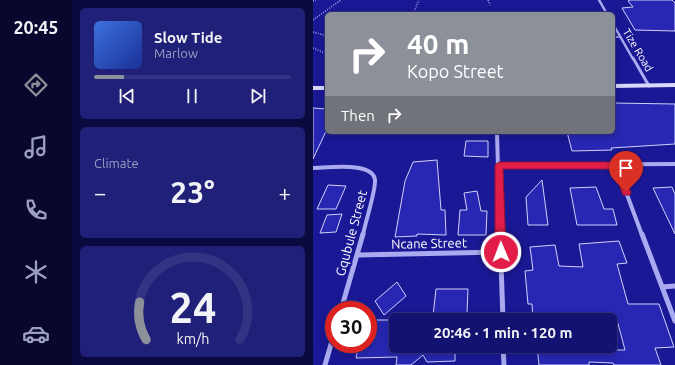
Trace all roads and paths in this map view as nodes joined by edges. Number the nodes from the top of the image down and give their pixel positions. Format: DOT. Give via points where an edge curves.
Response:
graph roads {
  1 [pos="316,0"];
  2 [pos="341,0"];
  3 [pos="419,0"];
  4 [pos="489,0"];
  5 [pos="599,0"];
  6 [pos="313,1"];
  7 [pos="491,5"];
  8 [pos="414,12"];
  9 [pos="606,12"];
  10 [pos="313,20"];
  11 [pos="615,27"];
  12 [pos="313,32"];
  13 [pos="325,35"];
  14 [pos="615,37"];
  15 [pos="621,37"];
  16 [pos="313,48"];
  17 [pos="325,53"];
  18 [pos="675,85"];
  19 [pos="615,86"];
  20 [pos="649,86"];
  21 [pos="313,88"];
  22 [pos="325,88"];
  23 [pos="497,134"];
  24 [pos="675,164"];
  25 [pos="499,165"];
  26 [pos="616,166"];
  27 [pos="313,168"];
  28 [pos="501,252"];
  29 [pos="357,255"];
  30 [pos="662,286"];
  31 [pos="675,286"];
  32 [pos="344,301"];
  33 [pos="503,313"];
  34 [pos="675,321"];
  35 [pos="328,353"];
  36 [pos="503,353"];
  37 [pos="325,365"];
  38 [pos="504,365"];
  1 -- 6 [label="path"];
  2 -- 10 [label="path"];
  3 -- 8 [label="path"];
  4 -- 7 [label="path"];
  5 -- 9 [label="street"];
  11 -- 15 [label="street, Tize Road"];
  12 -- 13 [label="path"];
  14 -- 15 [label="lane"];
  15 -- 20 [label="street, Tize Road"];
  16 -- 17 [label="path"];
  18 -- 20 [label="street"];
  19 -- 20 [label="street"];
  21 -- 22 [label="street"];
  23 -- 25 [label="street"];
  24 -- 26 [label="street"];
  25 -- 26 [label="street"];
  25 -- 28 [label="street"];
  26 -- 30 [label="street"];
  27 -- 29 [label="street, Gqubule Street" via="358,168 373,174 373,196"];
  28 -- 29 [label="street, Ncane Street"];
  28 -- 33 [label="street"];
  29 -- 32 [label="street, Gqubule Street"];
  30 -- 31 [label="street"];
  30 -- 34 [label="street"];
  35 -- 37 [label="street"];
  36 -- 38 [label="street"];
}
